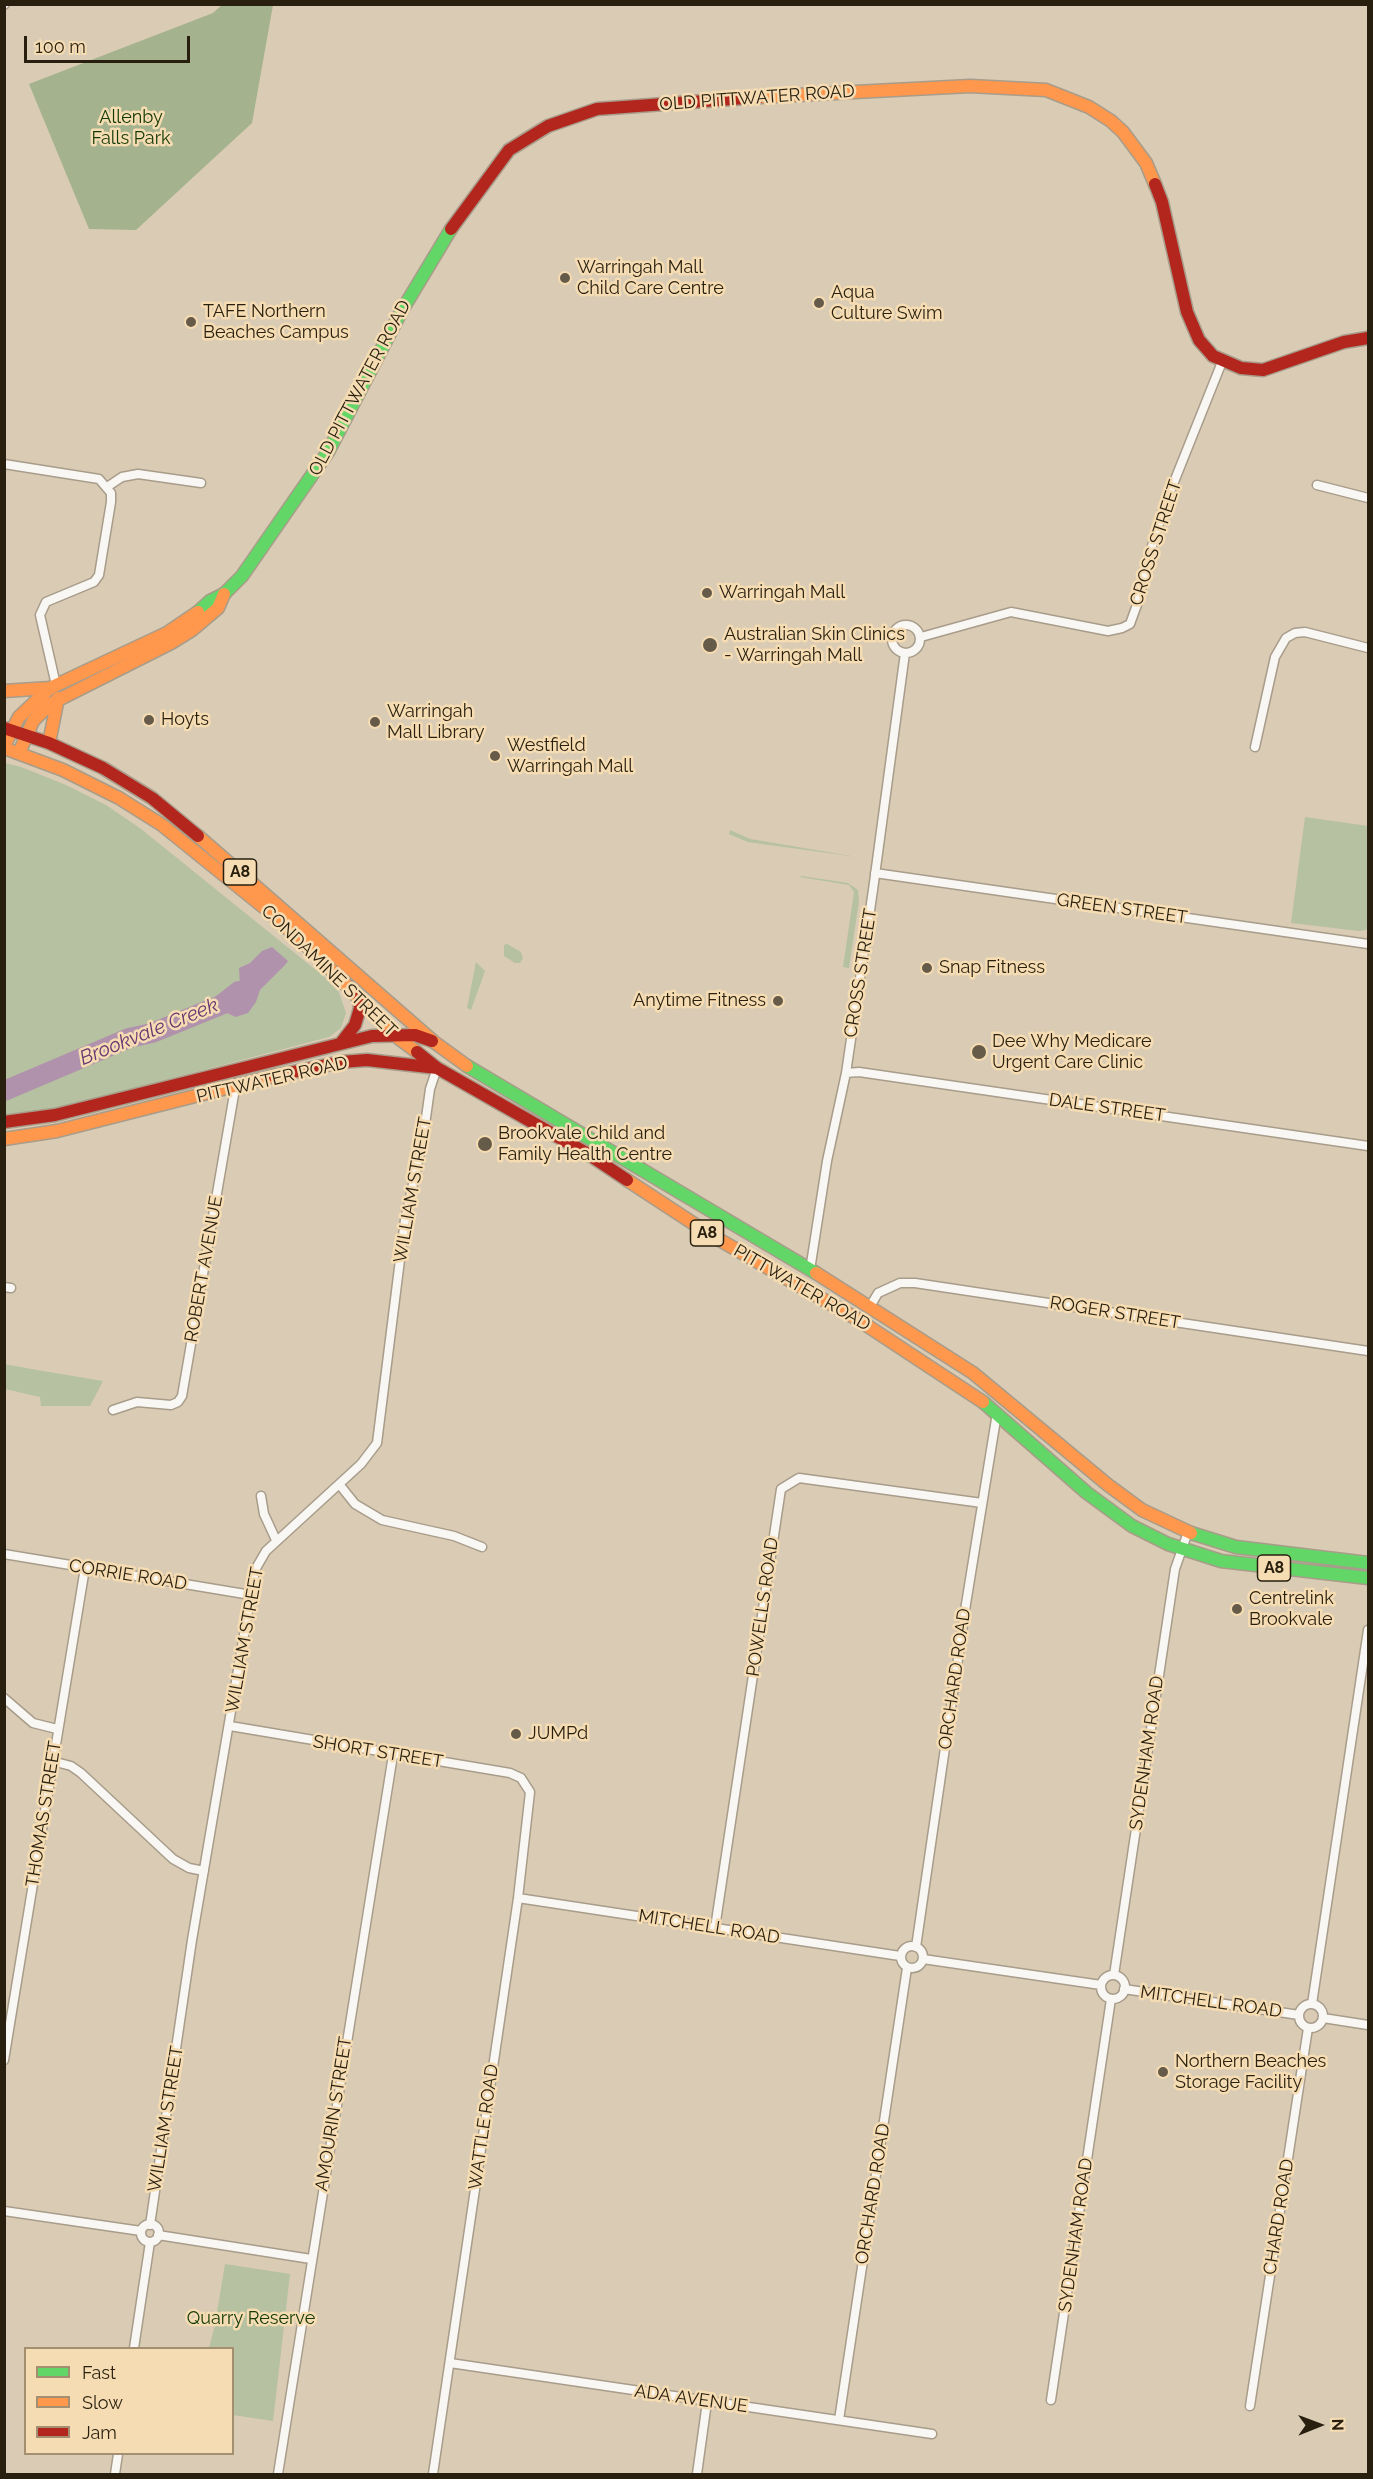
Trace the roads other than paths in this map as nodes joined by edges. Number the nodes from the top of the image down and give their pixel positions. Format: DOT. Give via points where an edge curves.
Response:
graph roads {
  1 [pos="1368,338"];
  2 [pos="1222,362"];
  3 [pos="4,464"];
  4 [pos="201,483"];
  5 [pos="1317,485"];
  6 [pos="107,487"];
  7 [pos="1368,498"];
  8 [pos="224,594"];
  9 [pos="921,637"];
  10 [pos="1368,648"];
  11 [pos="905,653"];
  12 [pos="53,686"];
  13 [pos="4,691"];
  14 [pos="58,698"];
  15 [pos="8,729"];
  16 [pos="26,734"];
  17 [pos="49,743"];
  18 [pos="4,747"];
  19 [pos="1255,747"];
  20 [pos="19,753"];
  21 [pos="875,873"];
  22 [pos="1368,944"];
  23 [pos="359,996"];
  24 [pos="393,1034"];
  25 [pos="434,1042"];
  26 [pos="341,1043"];
  27 [pos="437,1068"];
  28 [pos="237,1069"];
  29 [pos="846,1073"];
  30 [pos="236,1086"];
  31 [pos="4,1122"];
  32 [pos="4,1139"];
  33 [pos="1368,1146"];
  34 [pos="810,1270"];
  35 [pos="805,1291"];
  36 [pos="871,1305"];
  37 [pos="1368,1351"];
  38 [pos="113,1410"];
  39 [pos="997,1412"];
  40 [pos="339,1484"];
  41 [pos="261,1496"];
  42 [pos="982,1503"];
  43 [pos="1188,1532"];
  44 [pos="276,1540"];
  45 [pos="482,1547"];
  46 [pos="1182,1549"];
  47 [pos="4,1554"];
  48 [pos="1368,1563"];
  49 [pos="85,1568"];
  50 [pos="1368,1578"];
  51 [pos="251,1595"];
  52 [pos="1368,1629"];
  53 [pos="4,1698"];
  54 [pos="230,1726"];
  55 [pos="57,1729"];
  56 [pos="393,1755"];
  57 [pos="52,1761"];
  58 [pos="525,1781"];
  59 [pos="204,1870"];
  60 [pos="518,1898"];
  61 [pos="715,1928"];
  62 [pos="916,1947"];
  63 [pos="900,1956"];
  64 [pos="923,1959"];
  65 [pos="907,1968"];
  66 [pos="1114,1975"];
  67 [pos="1101,1985"];
  68 [pos="1124,1989"];
  69 [pos="1111,1999"];
  70 [pos="1312,2004"];
  71 [pos="1299,2015"];
  72 [pos="1323,2018"];
  73 [pos="1368,2025"];
  74 [pos="1308,2028"];
  75 [pos="4,2060"];
  76 [pos="4,2211"];
  77 [pos="150,2225"];
  78 [pos="141,2231"];
  79 [pos="158,2235"];
  80 [pos="150,2242"];
  81 [pos="311,2259"];
  82 [pos="134,2347"];
  83 [pos="450,2363"];
  84 [pos="1051,2400"];
  85 [pos="707,2402"];
  86 [pos="1250,2406"];
  87 [pos="839,2420"];
  88 [pos="932,2434"];
  89 [pos="118,2455"];
  90 [pos="115,2475"];
  91 [pos="278,2475"];
  92 [pos="433,2475"];
  93 [pos="697,2475"];
  1 -- 2 [label="main road" via="1263,369 1241,369"];
  2 -- 8 [label="main road, OLD PITTWATER ROAD" via="1205,349 1193,327 1162,202 1146,163 1111,121 1076,101 1046,90 970,86 597,109 548,126 509,150 457,218 414,288 312,477 242,576"];
  2 -- 9 [label="street, CROSS STREET" via="1164,507 1130,624 1108,631 1011,612"];
  3 -- 6 [label="street" via="99,479"];
  4 -- 6 [label="street" via="138,474 122,477"];
  5 -- 7 [label="street"];
  6 -- 12 [label="street" via="111,502 99,575 88,585 46,602 40,615"];
  8 -- 12 [label="main road, OLD PITTWATER ROAD" via="167,633"];
  8 -- 14 [label="main road, OLD PITTWATER ROAD" via="218,608 192,630"];
  9 -- 11 [label="street" via="917,648"];
  9 -- 11 [label="street" via="912,626 896,629 893,643"];
  10 -- 19 [label="street" via="1305,632 1286,638 1275,657"];
  11 -- 21 [label="street, CROSS STREET"];
  12 -- 13 [label="main road"];
  12 -- 15 [label="main road, OLD PITTWATER ROAD"];
  14 -- 16 [label="main road, OLD PITTWATER ROAD" via="37,716"];
  14 -- 17 [label="main road"];
  15 -- 16 [label="main road, CONDAMINE STREET / A8"];
  15 -- 18 [label="main road, OLD PITTWATER ROAD"];
  16 -- 17 [label="main road, CONDAMINE STREET / A8"];
  16 -- 20 [label="main road, OLD PITTWATER ROAD"];
  17 -- 25 [label="main road, CONDAMINE STREET / A8" via="111,772 171,813"];
  18 -- 20 [label="main road, CONDAMINE STREET / A8"];
  20 -- 23 [label="main road, CONDAMINE STREET / A8" via="92,784 162,825 266,909"];
  21 -- 22 [label="street, GREEN STREET"];
  21 -- 29 [label="street, CROSS STREET"];
  23 -- 24 [label="main road, CONDAMINE STREET / A8"];
  23 -- 26 [label="main road" via="355,1025"];
  24 -- 25 [label="main road, PITTWATER ROAD" via="415,1035"];
  24 -- 26 [label="main road, PITTWATER ROAD"];
  24 -- 27 [label="main road, CONDAMINE STREET / A8"];
  25 -- 34 [label="main road, PITTWATER ROAD / A8" via="462,1063"];
  26 -- 28 [label="main road, PITTWATER ROAD"];
  27 -- 30 [label="main road, PITTWATER ROAD" via="367,1060 341,1062"];
  27 -- 35 [label="main road, PITTWATER ROAD / A8" via="588,1154"];
  27 -- 40 [label="street, WILLIAM STREET" via="405,1220 379,1434 373,1451"];
  28 -- 30 [label="street, ROBERT AVENUE"];
  28 -- 31 [label="main road, PITTWATER ROAD" via="55,1115"];
  29 -- 33 [label="street, DALE STREET"];
  29 -- 34 [label="street, CROSS STREET"];
  30 -- 32 [label="main road, PITTWATER ROAD" via="57,1131"];
  30 -- 38 [label="street, ROBERT AVENUE" via="182,1396 171,1405 136,1402"];
  34 -- 35 [label="main road, CROSS STREET"];
  34 -- 36 [label="main road, PITTWATER ROAD / A8"];
  35 -- 39 [label="main road, PITTWATER ROAD / A8" via="881,1334"];
  36 -- 37 [label="street, ROGER STREET" via="878,1293 900,1283 915,1283"];
  36 -- 43 [label="main road, PITTWATER ROAD / A8" via="980,1378 1125,1498"];
  39 -- 42 [label="street, ORCHARD ROAD"];
  39 -- 46 [label="main road, PITTWATER ROAD / A8" via="1114,1515 1145,1534"];
  40 -- 44 [label="street, WILLIAM STREET"];
  40 -- 45 [label="street" via="355,1504 382,1520 454,1536"];
  41 -- 44 [label="street"];
  42 -- 61 [label="street, POWELLS ROAD" via="799,1478 781,1489"];
  42 -- 62 [label="street, ORCHARD ROAD"];
  43 -- 46 [label="street, SYDENHAM ROAD"];
  43 -- 48 [label="main road, PITTWATER ROAD / A8" via="1236,1547"];
  44 -- 51 [label="street, WILLIAM STREET" via="257,1564"];
  46 -- 50 [label="main road, PITTWATER ROAD / A8" via="1227,1562"];
  46 -- 66 [label="street, SYDENHAM ROAD" via="1174,1574"];
  47 -- 49 [label="street, CORRIE ROAD"];
  49 -- 51 [label="street, CORRIE ROAD"];
  49 -- 55 [label="street, THOMAS STREET"];
  51 -- 54 [label="street, WILLIAM STREET"];
  52 -- 70 [label="street"];
  53 -- 55 [label="street" via="33,1723"];
  54 -- 56 [label="street, SHORT STREET"];
  54 -- 59 [label="street, WILLIAM STREET"];
  55 -- 57 [label="street, THOMAS STREET"];
  56 -- 58 [label="street, SHORT STREET" via="510,1773"];
  56 -- 81 [label="street, AMOURIN STREET"];
  57 -- 59 [label="street" via="81,1773 173,1859 189,1868"];
  57 -- 75 [label="street, THOMAS STREET"];
  58 -- 60 [label="street, WATTLE ROAD" via="530,1799"];
  59 -- 77 [label="street, WILLIAM STREET"];
  60 -- 61 [label="street, MITCHELL ROAD"];
  60 -- 83 [label="street, WATTLE ROAD"];
  61 -- 63 [label="street, MITCHELL ROAD"];
  62 -- 63 [label="street" via="906,1947"];
  62 -- 64 [label="street"];
  63 -- 65 [label="street"];
  64 -- 65 [label="street" via="917,1967"];
  64 -- 67 [label="street"];
  65 -- 87 [label="street, ORCHARD ROAD"];
  66 -- 67 [label="street" via="1105,1977"];
  66 -- 68 [label="street" via="1122,1980"];
  67 -- 69 [label="street" via="1103,1995"];
  68 -- 69 [label="street" via="1121,1996"];
  68 -- 71 [label="street, MITCHELL ROAD"];
  69 -- 84 [label="street, SYDENHAM ROAD"];
  70 -- 71 [label="street" via="1302,2008"];
  70 -- 72 [label="street" via="1320,2009"];
  71 -- 74 [label="street" via="1301,2024"];
  72 -- 73 [label="street"];
  72 -- 74 [label="street" via="1317,2026"];
  74 -- 86 [label="street, CHARD ROAD"];
  76 -- 78 [label="street"];
  77 -- 78 [label="street"];
  77 -- 79 [label="street"];
  78 -- 80 [label="street" via="143,2239"];
  79 -- 80 [label="street"];
  79 -- 81 [label="street"];
  80 -- 82 [label="street"];
  81 -- 91 [label="street, AMOURIN STREET"];
  83 -- 85 [label="street, ADA AVENUE"];
  83 -- 92 [label="street, WATTLE ROAD"];
  85 -- 87 [label="street, ADA AVENUE"];
  85 -- 93 [label="street"];
  87 -- 88 [label="street, ADA AVENUE"];
  89 -- 90 [label="street"];
}
